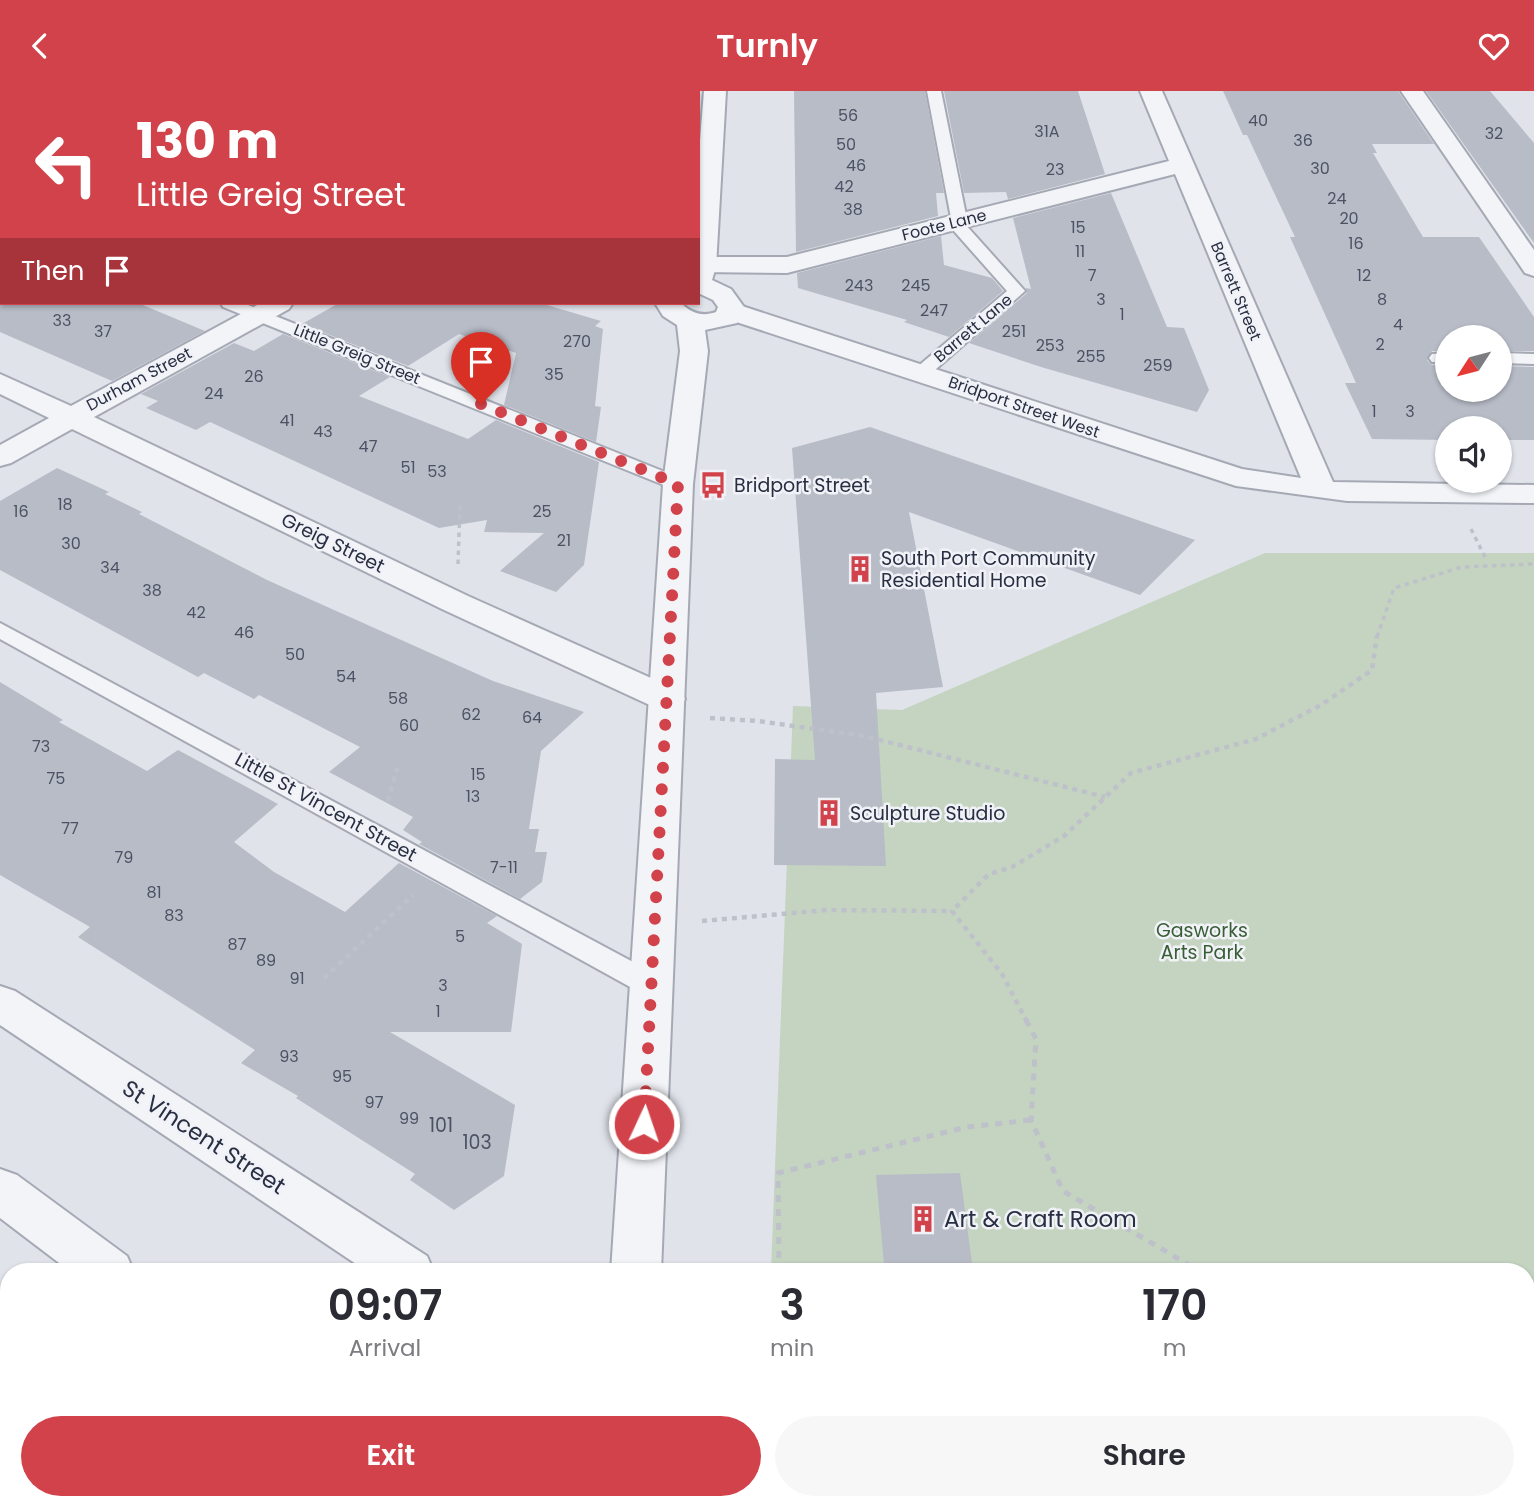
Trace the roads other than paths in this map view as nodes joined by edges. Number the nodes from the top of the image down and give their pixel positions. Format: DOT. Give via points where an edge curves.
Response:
graph roads {
  1 [pos="715,91"];
  2 [pos="934,91"];
  3 [pos="1151,91"];
  4 [pos="1412,91"];
  5 [pos="705,142"];
  6 [pos="1182,165"];
  7 [pos="704,189"];
  8 [pos="957,221"];
  9 [pos="1534,268"];
  10 [pos="700,278"];
  11 [pos="245,305"];
  12 [pos="669,305"];
  13 [pos="269,308"];
  14 [pos="730,311"];
  15 [pos="690,321"];
  16 [pos="1512,358"];
  17 [pos="1534,359"];
  18 [pos="922,372"];
  19 [pos="0,383"];
  20 [pos="71,416"];
  21 [pos="0,457"];
  22 [pos="678,484"];
  23 [pos="1321,490"];
  24 [pos="1534,494"];
  25 [pos="0,630"];
  26 [pos="666,707"];
  27 [pos="652,985"];
  28 [pos="0,1003"];
  29 [pos="0,1190"];
  30 [pos="97,1263"];
  31 [pos="395,1263"];
  32 [pos="637,1263"];
  1 -- 5 [label="street"];
  2 -- 8 [label="lane"];
  3 -- 6 [label="street, Barrett Street"];
  4 -- 9 [label="street"];
  5 -- 7 [label="street"];
  6 -- 8 [label="street, Foote Lane"];
  6 -- 23 [label="street, Barrett Street"];
  7 -- 10 [label="street"];
  8 -- 10 [label="street, Foote Lane" via="783,265"];
  8 -- 18 [label="lane, Barrett Lane" via="1017,291"];
  10 -- 14 [label="street" via="727,299"];
  11 -- 13 [label="lane, Little Greig Street"];
  12 -- 15 [label="street"];
  13 -- 20 [label="street, Durham Street"];
  13 -- 22 [label="lane, Little Greig Street"];
  14 -- 15 [label="street" via="721,320"];
  14 -- 18 [label="street, Bridport Street West"];
  15 -- 22 [label="street" via="694,351"];
  16 -- 17 [label="lane"];
  18 -- 23 [label="street, Bridport Street West" via="1218,472"];
  19 -- 20 [label="street, Greig Street"];
  20 -- 21 [label="street, Durham Street"];
  20 -- 26 [label="street, Greig Street"];
  22 -- 26 [label="street"];
  23 -- 24 [label="street, Bridport Street West"];
  25 -- 27 [label="lane, Little St Vincent Street"];
  26 -- 27 [label="street"];
  27 -- 32 [label="street"];
  28 -- 31 [label="street, St Vincent Street"];
  29 -- 30 [label="street"];
}
